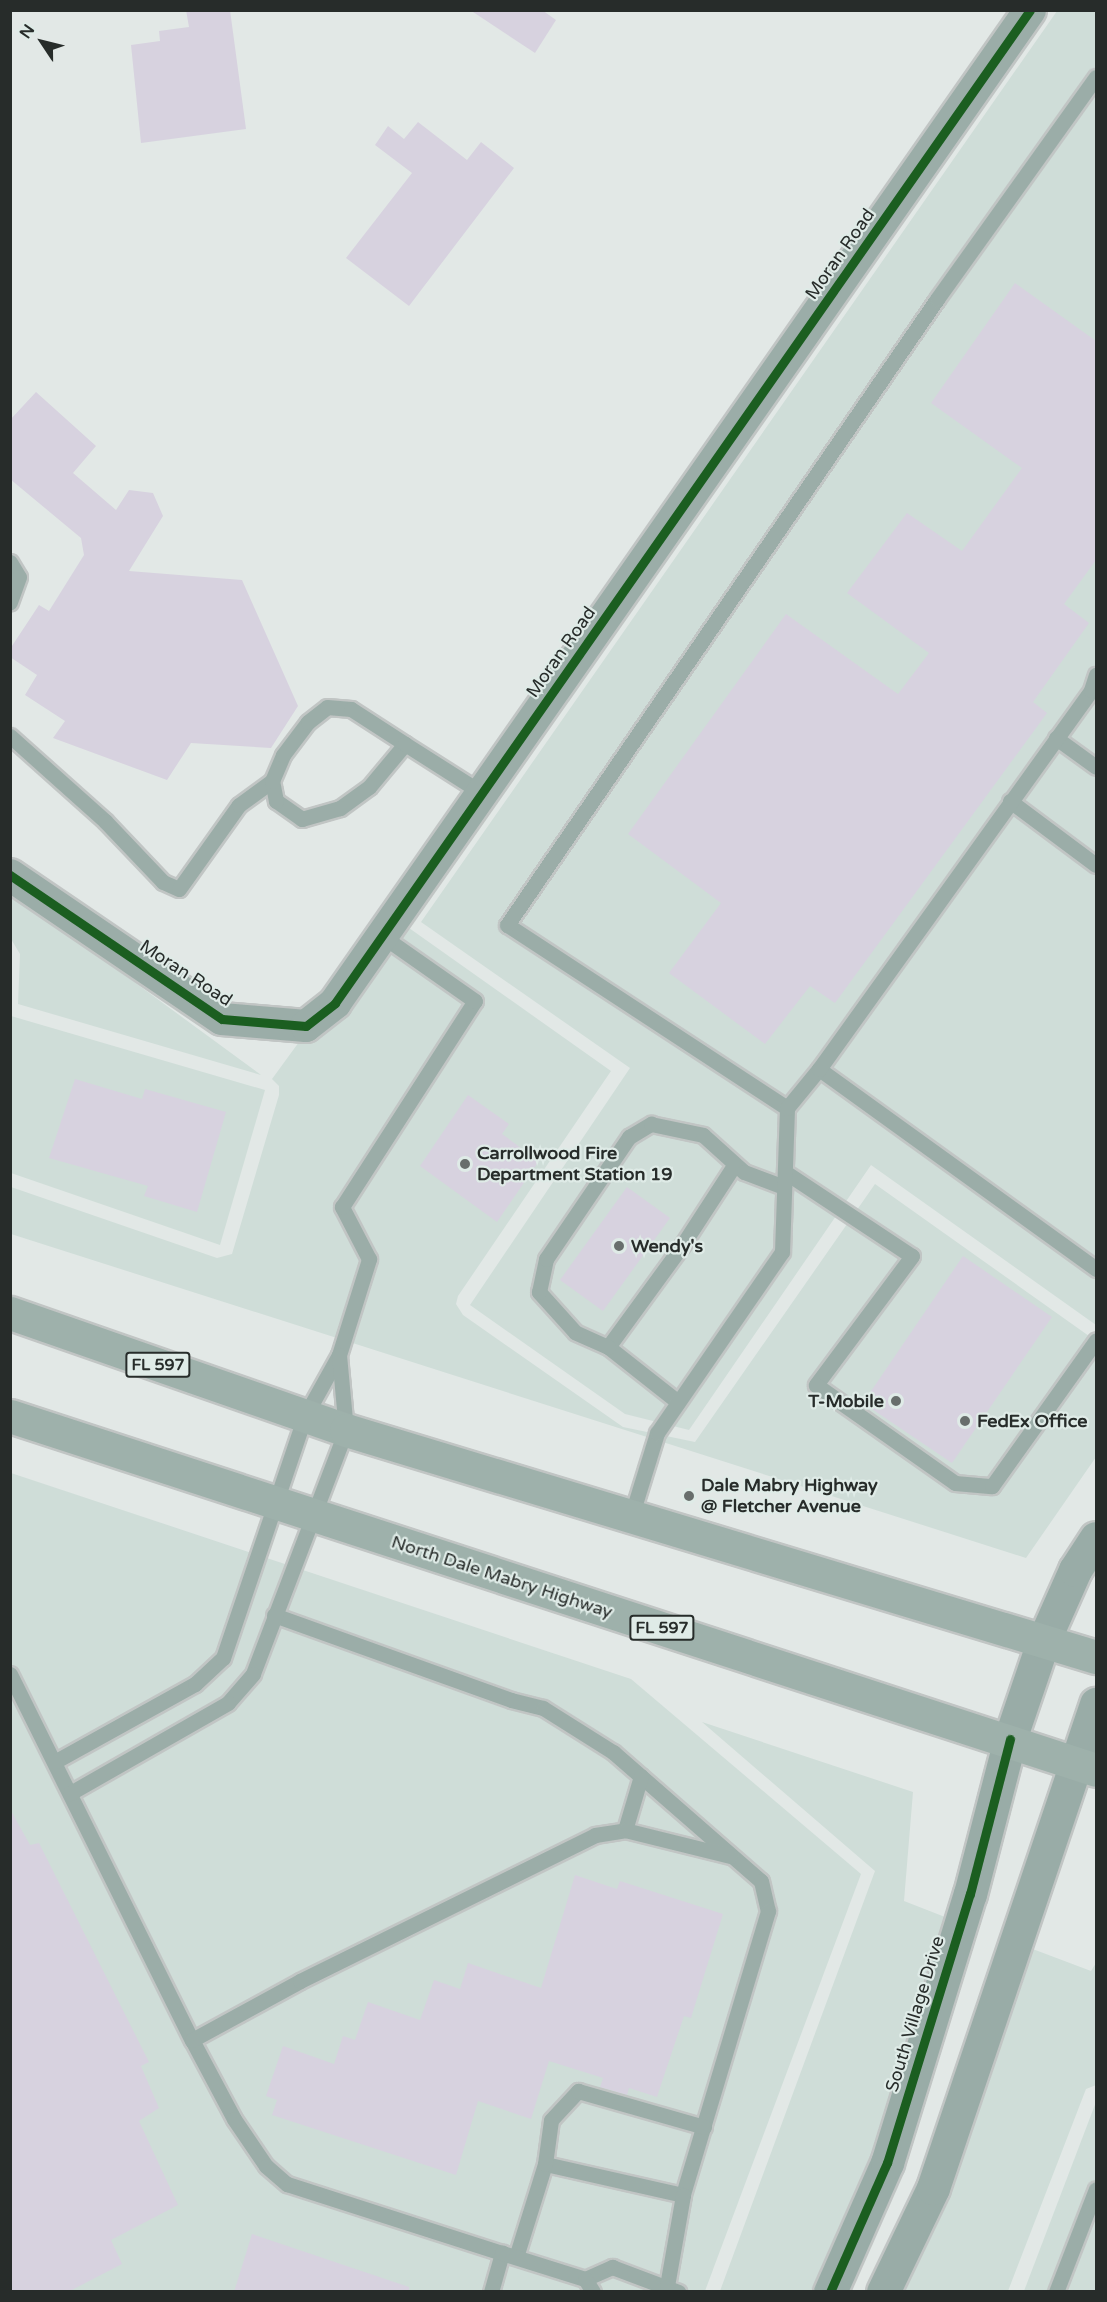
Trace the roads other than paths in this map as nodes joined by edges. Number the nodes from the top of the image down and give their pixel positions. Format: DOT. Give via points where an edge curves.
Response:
graph roads {
  1 [pos="1030,10"];
  2 [pos="1096,77"];
  3 [pos="10,562"];
  4 [pos="10,602"];
  5 [pos="1095,686"];
  6 [pos="10,736"];
  7 [pos="1056,738"];
  8 [pos="405,744"];
  9 [pos="1096,767"];
  10 [pos="272,781"];
  11 [pos="482,793"];
  12 [pos="1010,801"];
  13 [pos="1096,865"];
  14 [pos="10,875"];
  15 [pos="382,936"];
  16 [pos="819,1069"];
  17 [pos="787,1108"];
  18 [pos="735,1164"];
  19 [pos="784,1180"];
  20 [pos="1096,1269"];
  21 [pos="10,1313"];
  22 [pos="1096,1340"];
  23 [pos="608,1347"];
  24 [pos="339,1355"];
  25 [pos="678,1402"];
  26 [pos="10,1416"];
  27 [pos="305,1416"];
  28 [pos="346,1430"];
  29 [pos="275,1505"];
  30 [pos="313,1517"];
  31 [pos="631,1517"];
  32 [pos="1096,1538"];
  33 [pos="274,1615"];
  34 [pos="1043,1642"];
  35 [pos="1096,1657"];
  36 [pos="10,1674"];
  37 [pos="1096,1704"];
  38 [pos="1010,1739"];
  39 [pos="56,1761"];
  40 [pos="1087,1767"];
  41 [pos="641,1776"];
  42 [pos="70,1793"];
  43 [pos="625,1830"];
  44 [pos="733,1856"];
  45 [pos="192,2040"];
  46 [pos="704,2127"];
  47 [pos="544,2163"];
  48 [pos="1096,2189"];
  49 [pos="683,2195"];
  50 [pos="509,2255"];
  51 [pos="589,2285"];
  52 [pos="673,2289"];
  53 [pos="491,2292"];
  54 [pos="830,2292"];
  55 [pos="883,2292"];
  56 [pos="1056,2292"];
  1 -- 11 [label="street, Moran Road"];
  2 -- 17 [label="lane" via="877,385 695,657 507,925"];
  3 -- 4 [label="lane" via="19,577"];
  5 -- 7 [label="lane"];
  6 -- 10 [label="lane" via="105,821 163,882 179,889 239,805"];
  7 -- 9 [label="lane"];
  7 -- 12 [label="lane"];
  8 -- 10 [label="lane" via="351,709 327,707 308,722 289,747"];
  8 -- 10 [label="lane" via="369,787 340,808 302,819 276,801"];
  8 -- 11 [label="lane"];
  11 -- 15 [label="street, Moran Road"];
  12 -- 13 [label="lane"];
  12 -- 16 [label="lane"];
  14 -- 15 [label="street, Moran Road" via="222,1019 306,1026 335,1004"];
  15 -- 24 [label="lane" via="476,1001 342,1207 369,1259"];
  16 -- 17 [label="lane"];
  16 -- 20 [label="lane"];
  17 -- 19 [label="lane"];
  18 -- 19 [label="lane" via="744,1172"];
  18 -- 23 [label="lane"];
  18 -- 23 [label="lane" via="703,1135 651,1124 629,1137 546,1259 539,1292 575,1332"];
  19 -- 22 [label="lane" via="912,1256 816,1385 956,1483 992,1486"];
  19 -- 25 [label="lane" via="782,1252"];
  21 -- 27 [label="main road, FL 597"];
  23 -- 25 [label="lane"];
  24 -- 27 [label="lane"];
  24 -- 28 [label="lane"];
  25 -- 31 [label="lane" via="657,1433"];
  26 -- 29 [label="main road, North Dale Mabry Highway / FL 597"];
  27 -- 28 [label="main road, FL 597"];
  27 -- 29 [label="lane"];
  28 -- 30 [label="lane"];
  28 -- 31 [label="main road, FL 597"];
  29 -- 30 [label="main road, North Dale Mabry Highway / FL 597"];
  29 -- 39 [label="lane" via="223,1658 195,1684"];
  30 -- 33 [label="lane"];
  30 -- 38 [label="main road, North Dale Mabry Highway / FL 597"];
  31 -- 34 [label="main road, FL 597"];
  32 -- 34 [label="street, South Village Drive" via="1075,1570"];
  33 -- 41 [label="lane" via="543,1708 589,1734"];
  33 -- 42 [label="lane" via="253,1674 228,1703"];
  34 -- 35 [label="main road, FL 597"];
  34 -- 38 [label="street, South Village Drive"];
  36 -- 39 [label="lane"];
  37 -- 40 [label="street"];
  38 -- 40 [label="main road, North Dale Mabry Highway / FL 597"];
  38 -- 54 [label="street, South Village Drive" via="970,1894 887,2163"];
  39 -- 42 [label="lane"];
  40 -- 55 [label="street" via="933,2188"];
  41 -- 43 [label="lane"];
  41 -- 44 [label="lane"];
  42 -- 45 [label="lane"];
  43 -- 44 [label="lane"];
  43 -- 45 [label="lane" via="595,1835 561,1849"];
  44 -- 46 [label="lane" via="762,1881 768,1911"];
  45 -- 50 [label="lane" via="234,2119 266,2166 287,2184"];
  46 -- 47 [label="lane" via="578,2091 551,2120"];
  46 -- 49 [label="lane"];
  47 -- 49 [label="lane"];
  47 -- 50 [label="lane"];
  48 -- 56 [label="lane"];
  49 -- 52 [label="lane"];
  50 -- 51 [label="lane"];
  50 -- 53 [label="lane"];
  51 -- 52 [label="lane" via="612,2267"];
}
